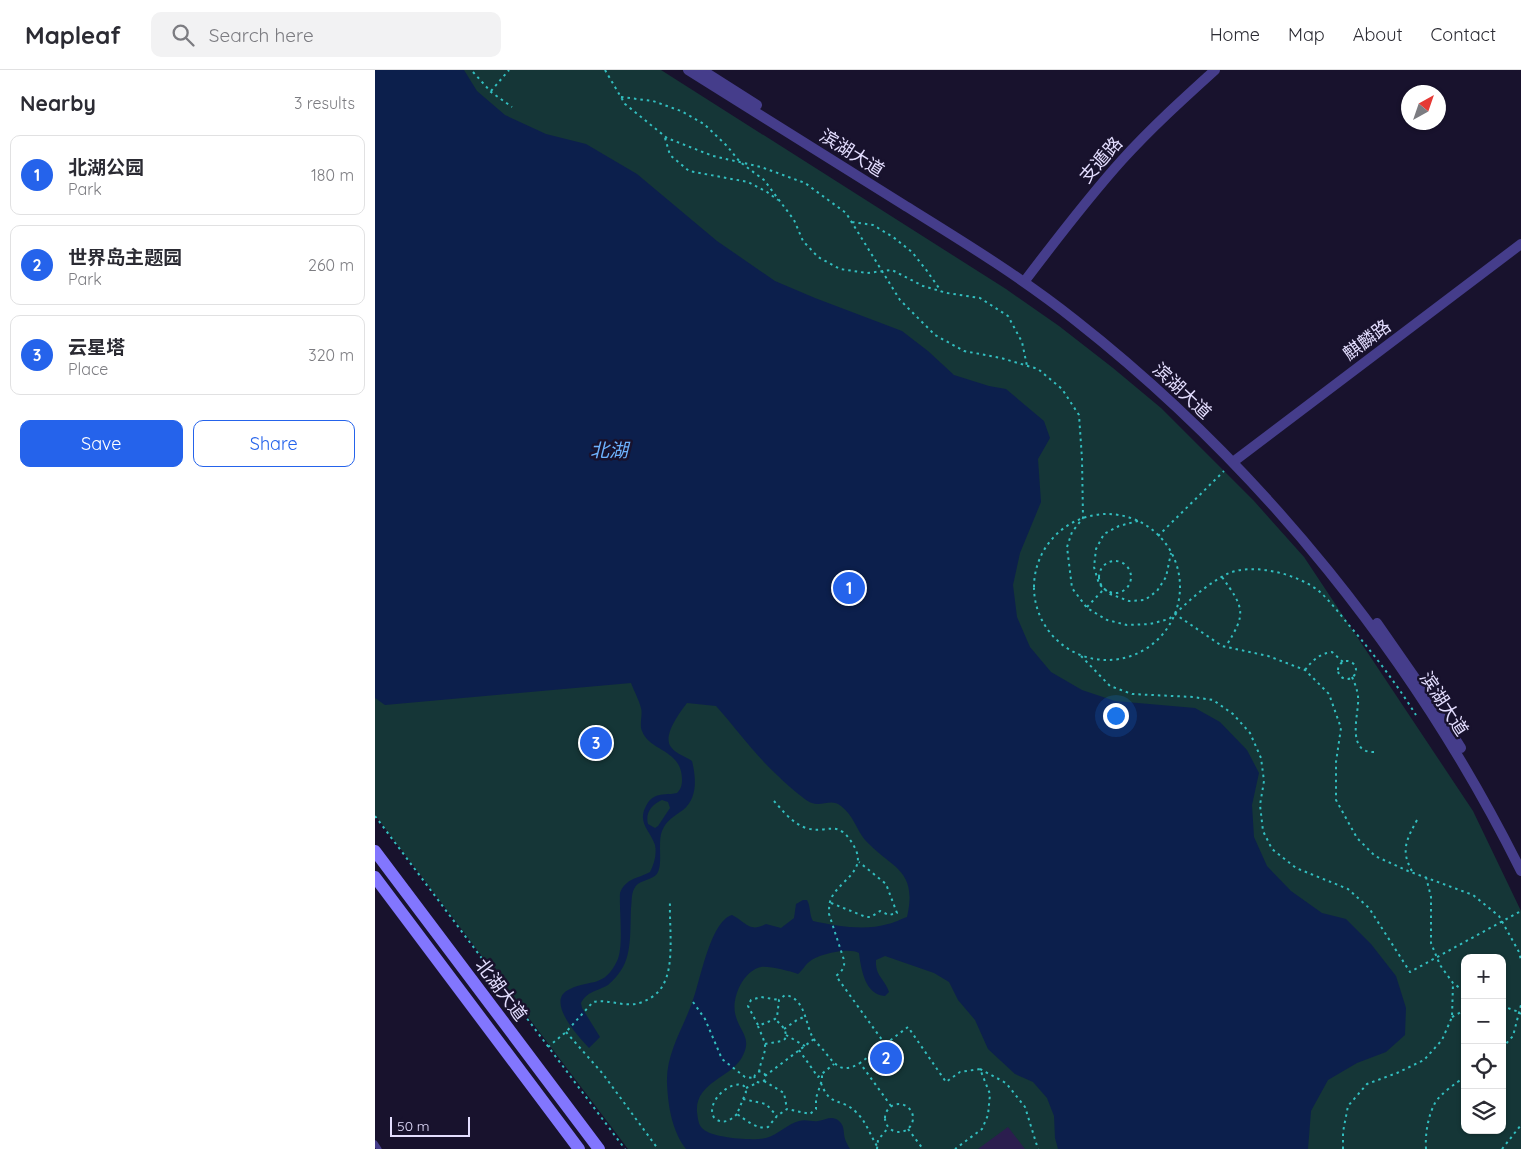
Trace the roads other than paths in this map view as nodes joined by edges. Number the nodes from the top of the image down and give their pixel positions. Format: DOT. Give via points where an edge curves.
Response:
graph roads {
  1 [pos="688,70"];
  2 [pos="702,70"];
  3 [pos="1215,70"];
  4 [pos="1521,244"];
  5 [pos="1026,280"];
  6 [pos="1236,460"];
  7 [pos="375,851"];
  8 [pos="1521,856"];
  9 [pos="1521,871"];
  10 [pos="375,877"];
  11 [pos="375,1143"];
  12 [pos="379,1149"];
  13 [pos="579,1149"];
  14 [pos="599,1149"];
  1 -- 5 [label="street, 滨湖大道"];
  2 -- 5 [label="street, 滨湖大道"];
  3 -- 5 [label="street, 支遁路" via="1121,160"];
  4 -- 6 [label="street, 麒麟路"];
  5 -- 6 [label="street, 滨湖大道" via="1078,313 1137,363"];
  6 -- 8 [label="street, 滨湖大道" via="1278,501 1327,557 1403,658 1469,760"];
  6 -- 9 [label="street, 滨湖大道" via="1321,561 1397,663 1463,764"];
  7 -- 14 [label="main road, 北湖大道"];
  10 -- 13 [label="main road, 北湖大道"];
  11 -- 12 [label="lane"];
}
